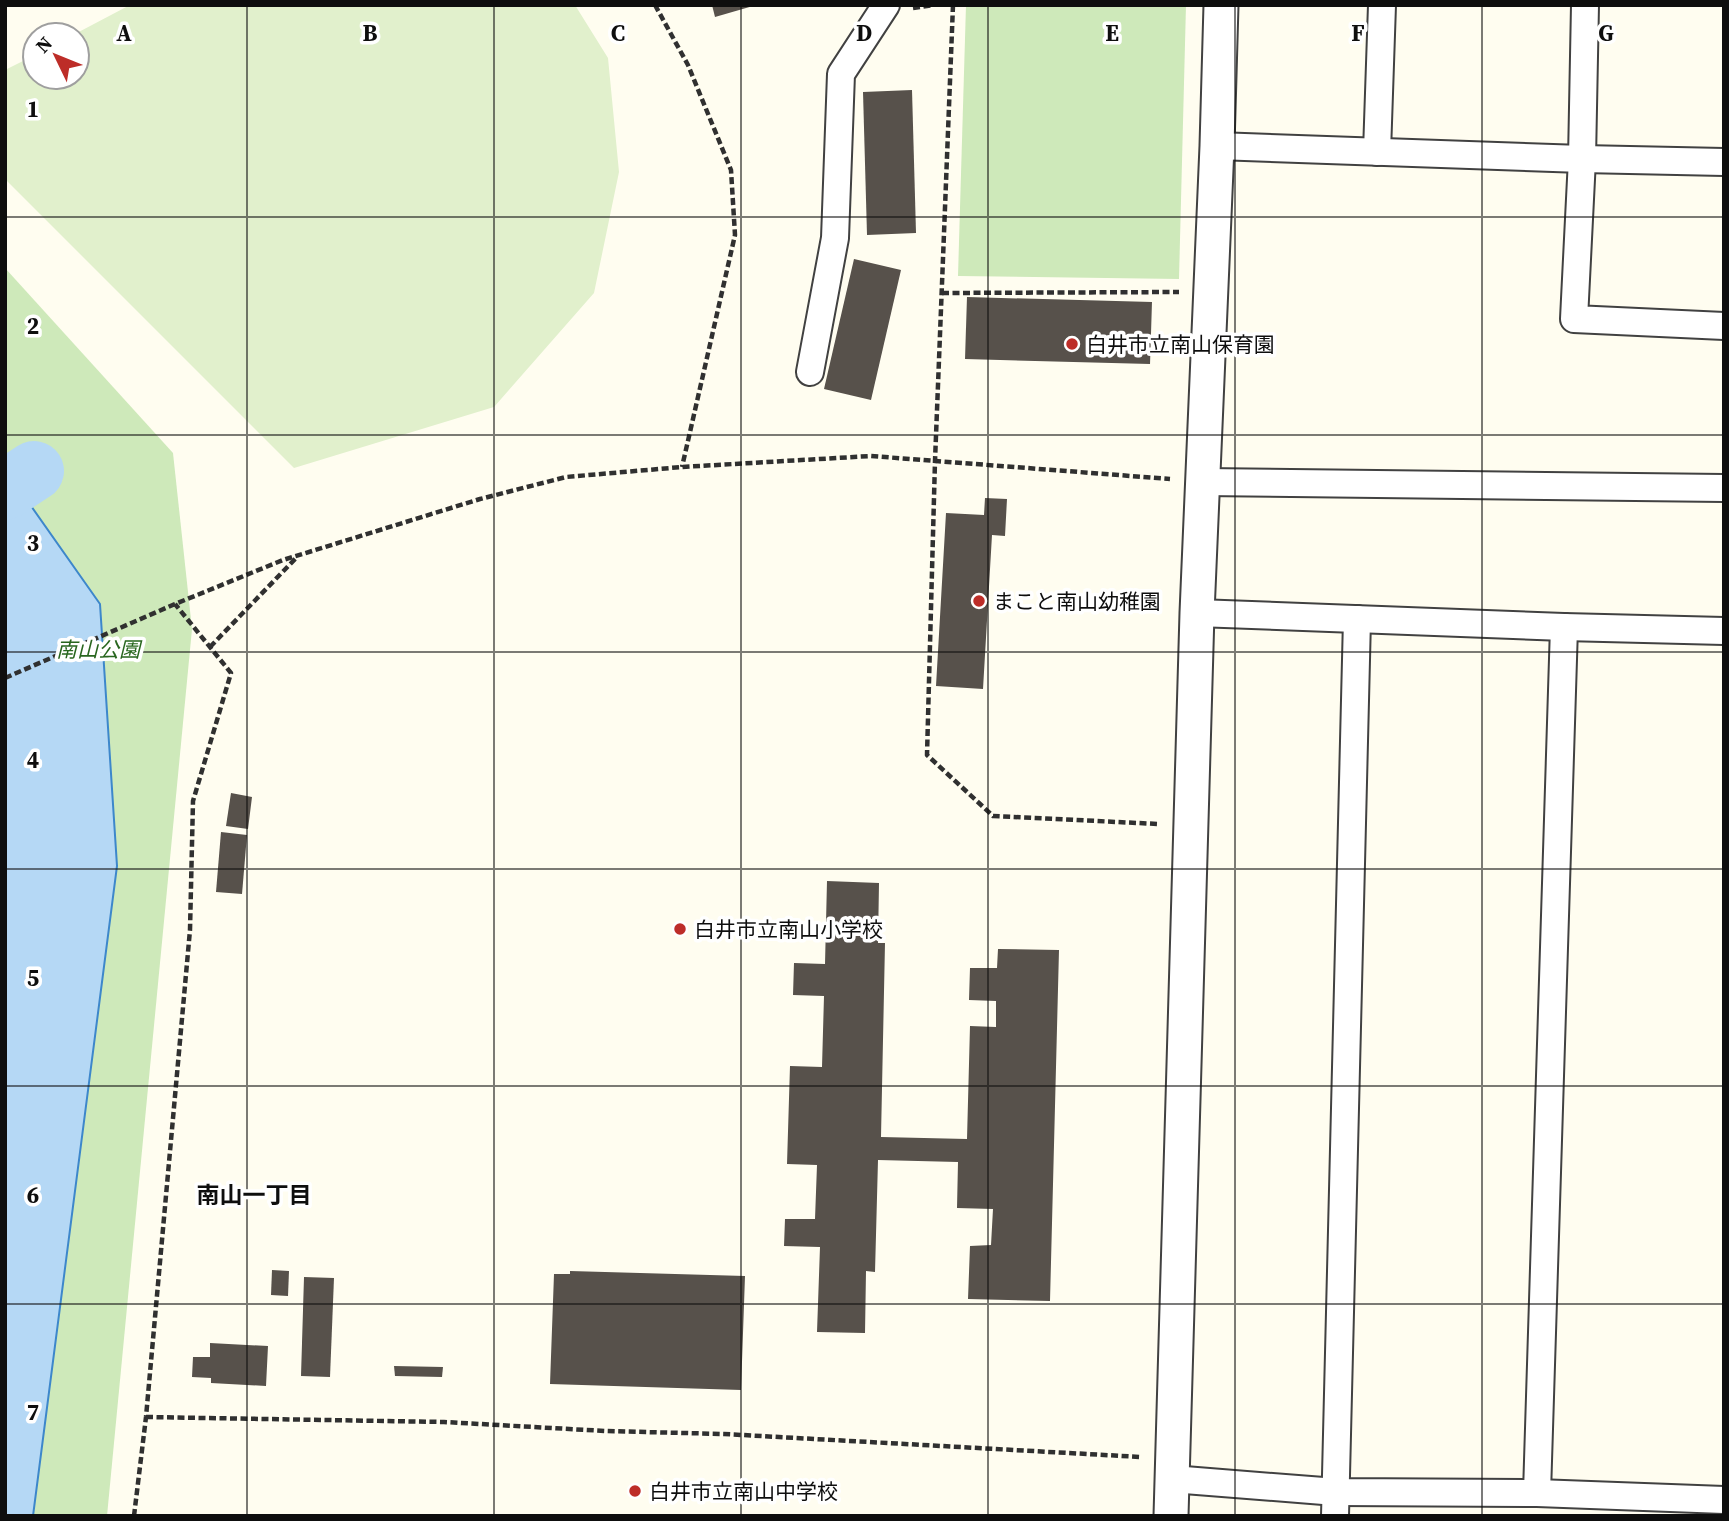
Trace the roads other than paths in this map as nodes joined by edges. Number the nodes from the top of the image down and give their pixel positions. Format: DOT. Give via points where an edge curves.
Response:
graph roads {
  1 [pos="886,5"];
  2 [pos="1221,5"];
  3 [pos="1382,5"];
  4 [pos="1585,5"];
  5 [pos="1217,146"];
  6 [pos="1377,152"];
  7 [pos="1582,159"];
  8 [pos="1724,162"];
  9 [pos="1724,326"];
  10 [pos="810,372"];
  11 [pos="1203,482"];
  12 [pos="1724,488"];
  13 [pos="1197,613"];
  14 [pos="1357,619"];
  15 [pos="1564,627"];
  16 [pos="1724,631"];
  17 [pos="1173,1468"];
  18 [pos="1537,1493"];
  19 [pos="1724,1500"];
  20 [pos="1335,1504"];
  21 [pos="1171,1516"];
  1 -- 10 [label="street" via="841,74 835,238"];
  2 -- 5 [label="street"];
  3 -- 6 [label="street"];
  4 -- 7 [label="street"];
  5 -- 6 [label="street"];
  5 -- 11 [label="street"];
  6 -- 7 [label="street"];
  7 -- 8 [label="street"];
  7 -- 9 [label="street" via="1574,319"];
  11 -- 12 [label="street"];
  11 -- 13 [label="street"];
  13 -- 14 [label="street"];
  13 -- 17 [label="street"];
  14 -- 15 [label="street"];
  14 -- 20 [label="street"];
  15 -- 16 [label="street"];
  15 -- 18 [label="street"];
  17 -- 20 [label="street"];
  17 -- 21 [label="street"];
  18 -- 19 [label="street"];
  18 -- 20 [label="street"];
}
